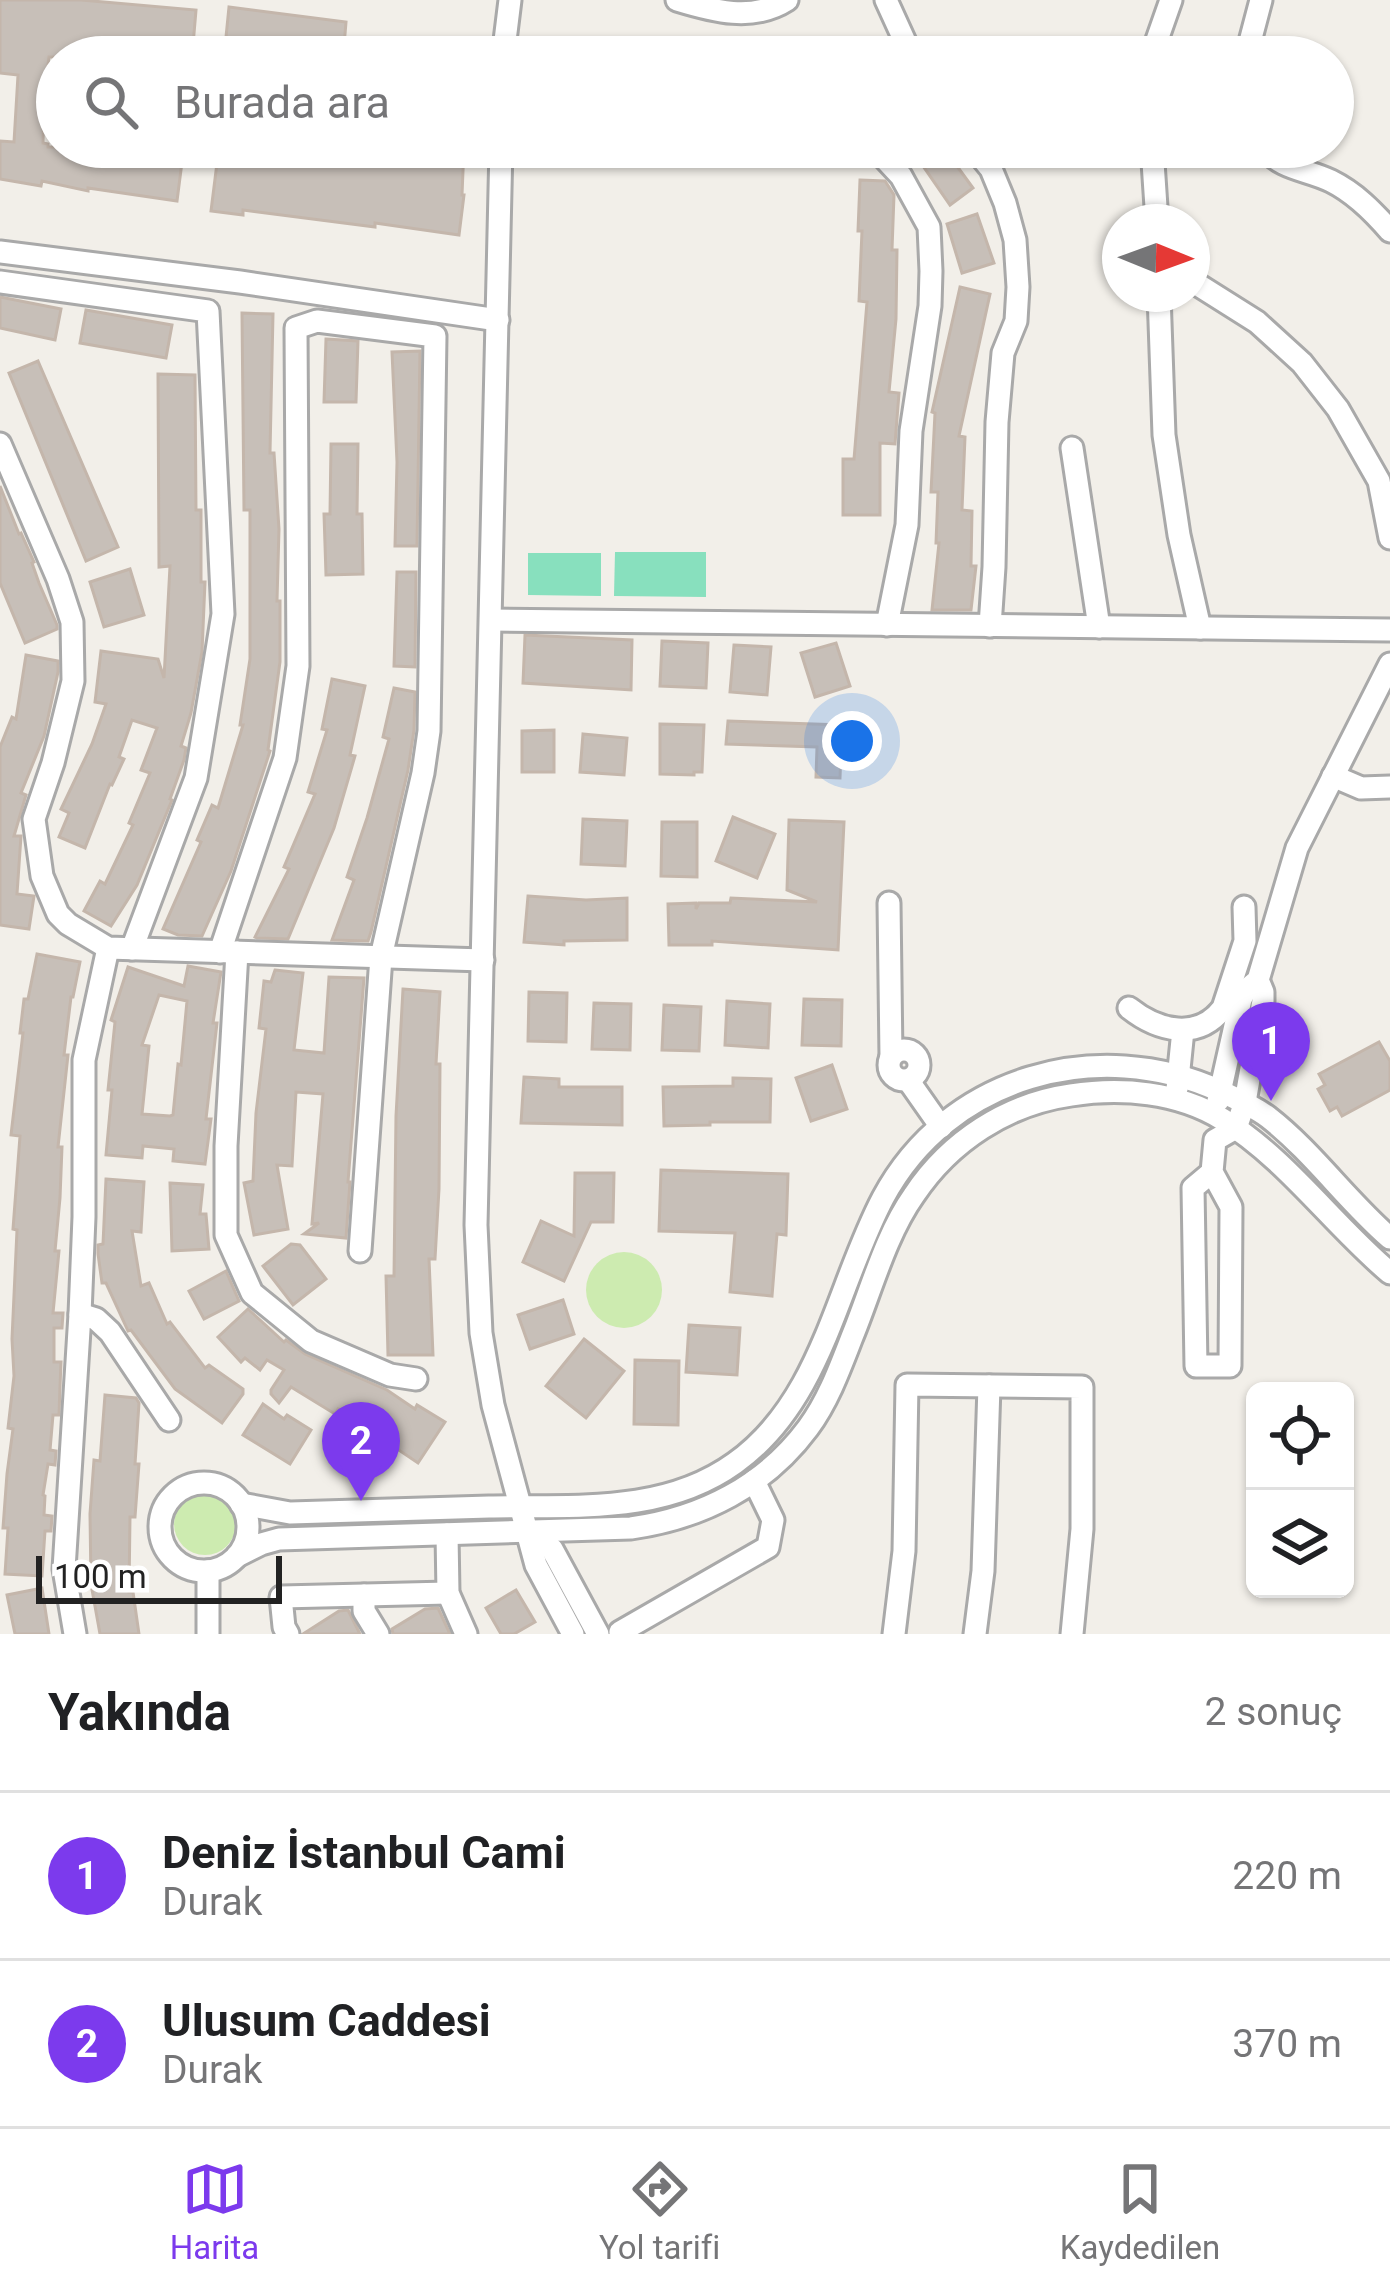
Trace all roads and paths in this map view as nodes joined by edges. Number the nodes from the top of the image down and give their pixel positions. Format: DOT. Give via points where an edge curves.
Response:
graph roads {
  1 [pos="510,0"];
  2 [pos="677,0"];
  3 [pos="787,0"];
  4 [pos="886,0"];
  5 [pos="1171,0"];
  6 [pos="1261,0"];
  7 [pos="506,36"];
  8 [pos="902,36"];
  9 [pos="1158,36"];
  10 [pos="1252,36"];
  11 [pos="501,168"];
  12 [pos="894,168"];
  13 [pos="990,168"];
  14 [pos="1153,168"];
  15 [pos="1293,168"];
  16 [pos="1155,204"];
  17 [pos="1390,231"];
  18 [pos="0,252"];
  19 [pos="0,282"];
  20 [pos="1210,292"];
  21 [pos="1160,312"];
  22 [pos="498,320"];
  23 [pos="0,444"];
  24 [pos="1072,448"];
  25 [pos="1384,478"];
  26 [pos="1390,538"];
  27 [pos="491,620"];
  28 [pos="887,625"];
  29 [pos="990,626"];
  30 [pos="1100,627"];
  31 [pos="1200,628"];
  32 [pos="1390,630"];
  33 [pos="1390,664"];
  34 [pos="1333,776"];
  35 [pos="1390,788"];
  36 [pos="889,903"];
  37 [pos="1244,907"];
  38 [pos="108,948"];
  39 [pos="132,949"];
  40 [pos="229,952"];
  41 [pos="381,957"];
  42 [pos="483,960"];
  43 [pos="1258,980"];
  44 [pos="1129,1008"];
  45 [pos="1183,1030"];
  46 [pos="1179,1075"];
  47 [pos="1220,1091"];
  48 [pos="1177,1100"];
  49 [pos="1245,1102"];
  50 [pos="1215,1115"];
  51 [pos="940,1127"];
  52 [pos="1235,1128"];
  53 [pos="1215,1140"];
  54 [pos="1212,1172"];
  55 [pos="1390,1238"];
  56 [pos="360,1251"];
  57 [pos="1390,1273"];
  58 [pos="80,1314"];
  59 [pos="416,1378"];
  60 [pos="988,1386"];
  61 [pos="169,1420"];
  62 [pos="754,1481"];
  63 [pos="242,1504"];
  64 [pos="520,1506"];
  65 [pos="526,1532"];
  66 [pos="447,1534"];
  67 [pos="237,1556"];
  68 [pos="208,1571"];
  69 [pos="448,1593"];
  70 [pos="364,1595"];
  71 [pos="609,1633"];
  72 [pos="75,1634"];
  73 [pos="208,1634"];
  74 [pos="288,1634"];
  75 [pos="378,1634"];
  76 [pos="466,1634"];
  77 [pos="573,1634"];
  78 [pos="895,1634"];
  79 [pos="975,1634"];
  80 [pos="1072,1634"];
  1 -- 7 [label="street"];
  2 -- 3 [label="street" via="744,13"];
  4 -- 8 [label="street"];
  5 -- 9 [label="street"];
  6 -- 10 [label="street"];
  11 -- 22 [label="street"];
  12 -- 28 [label="street" via="928,226 931,306 911,431 907,525"];
  13 -- 29 [label="street" via="1015,240 1018,287 997,422"];
  14 -- 16 [label="street"];
  15 -- 17 [label="street" via="1331,181"];
  18 -- 22 [label="street"];
  19 -- 39 [label="street" via="208,311 223,614 196,778"];
  20 -- 25 [label="street" via="1301,363"];
  21 -- 31 [label="street" via="1164,435"];
  22 -- 27 [label="street"];
  23 -- 38 [label="street" via="72,622 73,681 34,819 42,876 58,914"];
  24 -- 30 [label="street"];
  25 -- 26 [label="street"];
  27 -- 28 [label="street"];
  27 -- 42 [label="street"];
  28 -- 29 [label="street"];
  29 -- 30 [label="street"];
  30 -- 31 [label="street"];
  31 -- 32 [label="street"];
  33 -- 34 [label="street"];
  34 -- 35 [label="street"];
  34 -- 43 [label="street" via="1297,848"];
  36 -- 51 [label="street" via="891,1057 914,1054 919,1069 908,1080"];
  37 -- 45 [label="street" via="1245,941 1223,1008 1202,1027"];
  38 -- 39 [label="street"];
  38 -- 58 [label="street" via="84,1060"];
  39 -- 40 [label="street"];
  40 -- 41 [label="street"];
  40 -- 41 [label="street" via="285,758 298,666 296,328 316,321 435,336 429,731"];
  40 -- 59 [label="street" via="226,1235 252,1293 311,1341"];
  41 -- 42 [label="street"];
  41 -- 56 [label="street"];
  42 -- 64 [label="street" via="481,1333"];
  43 -- 47 [label="street" via="1241,999"];
  43 -- 49 [label="street" via="1263,1001"];
  44 -- 45 [label="street"];
  45 -- 46 [label="street"];
  46 -- 47 [label="street"];
  46 -- 48 [label="street"];
  46 -- 51 [label="street" via="1065,1068 987,1096"];
  47 -- 49 [label="street"];
  47 -- 50 [label="street"];
  48 -- 50 [label="street"];
  48 -- 62 [label="street" via="1116,1091 1060,1096 967,1138 903,1214 812,1423"];
  49 -- 52 [label="street"];
  49 -- 55 [label="street"];
  50 -- 52 [label="street"];
  50 -- 53 [label="street"];
  51 -- 64 [label="street" via="883,1198 804,1385 761,1442 712,1477 653,1499"];
  52 -- 53 [label="street"];
  52 -- 57 [label="street"];
  53 -- 54 [label="street"];
  54 -- 54 [label="street" via="1231,1207 1230,1366 1196,1366 1193,1188"];
  58 -- 61 [label="street" via="110,1332"];
  58 -- 72 [label="street" via="64,1569"];
  60 -- 78 [label="street" via="907,1385"];
  60 -- 79 [label="street"];
  60 -- 80 [label="street" via="1082,1387"];
  62 -- 65 [label="street" via="697,1513 655,1524"];
  62 -- 71 [label="street" via="773,1520 768,1547"];
  63 -- 64 [label="street" via="290,1513"];
  63 -- 67 [label="street" via="247,1538"];
  63 -- 68 [label="street" via="223,1487 199,1484 176,1493 162,1513 161,1538 174,1559"];
  64 -- 65 [label="street"];
  65 -- 66 [label="street"];
  65 -- 71 [label="street" via="552,1549"];
  65 -- 77 [label="street"];
  66 -- 67 [label="street" via="279,1540"];
  66 -- 69 [label="street"];
  67 -- 68 [label="street"];
  68 -- 73 [label="street"];
  69 -- 70 [label="street"];
  69 -- 76 [label="street"];
  70 -- 74 [label="street" via="281,1597"];
  70 -- 75 [label="street"];
}
